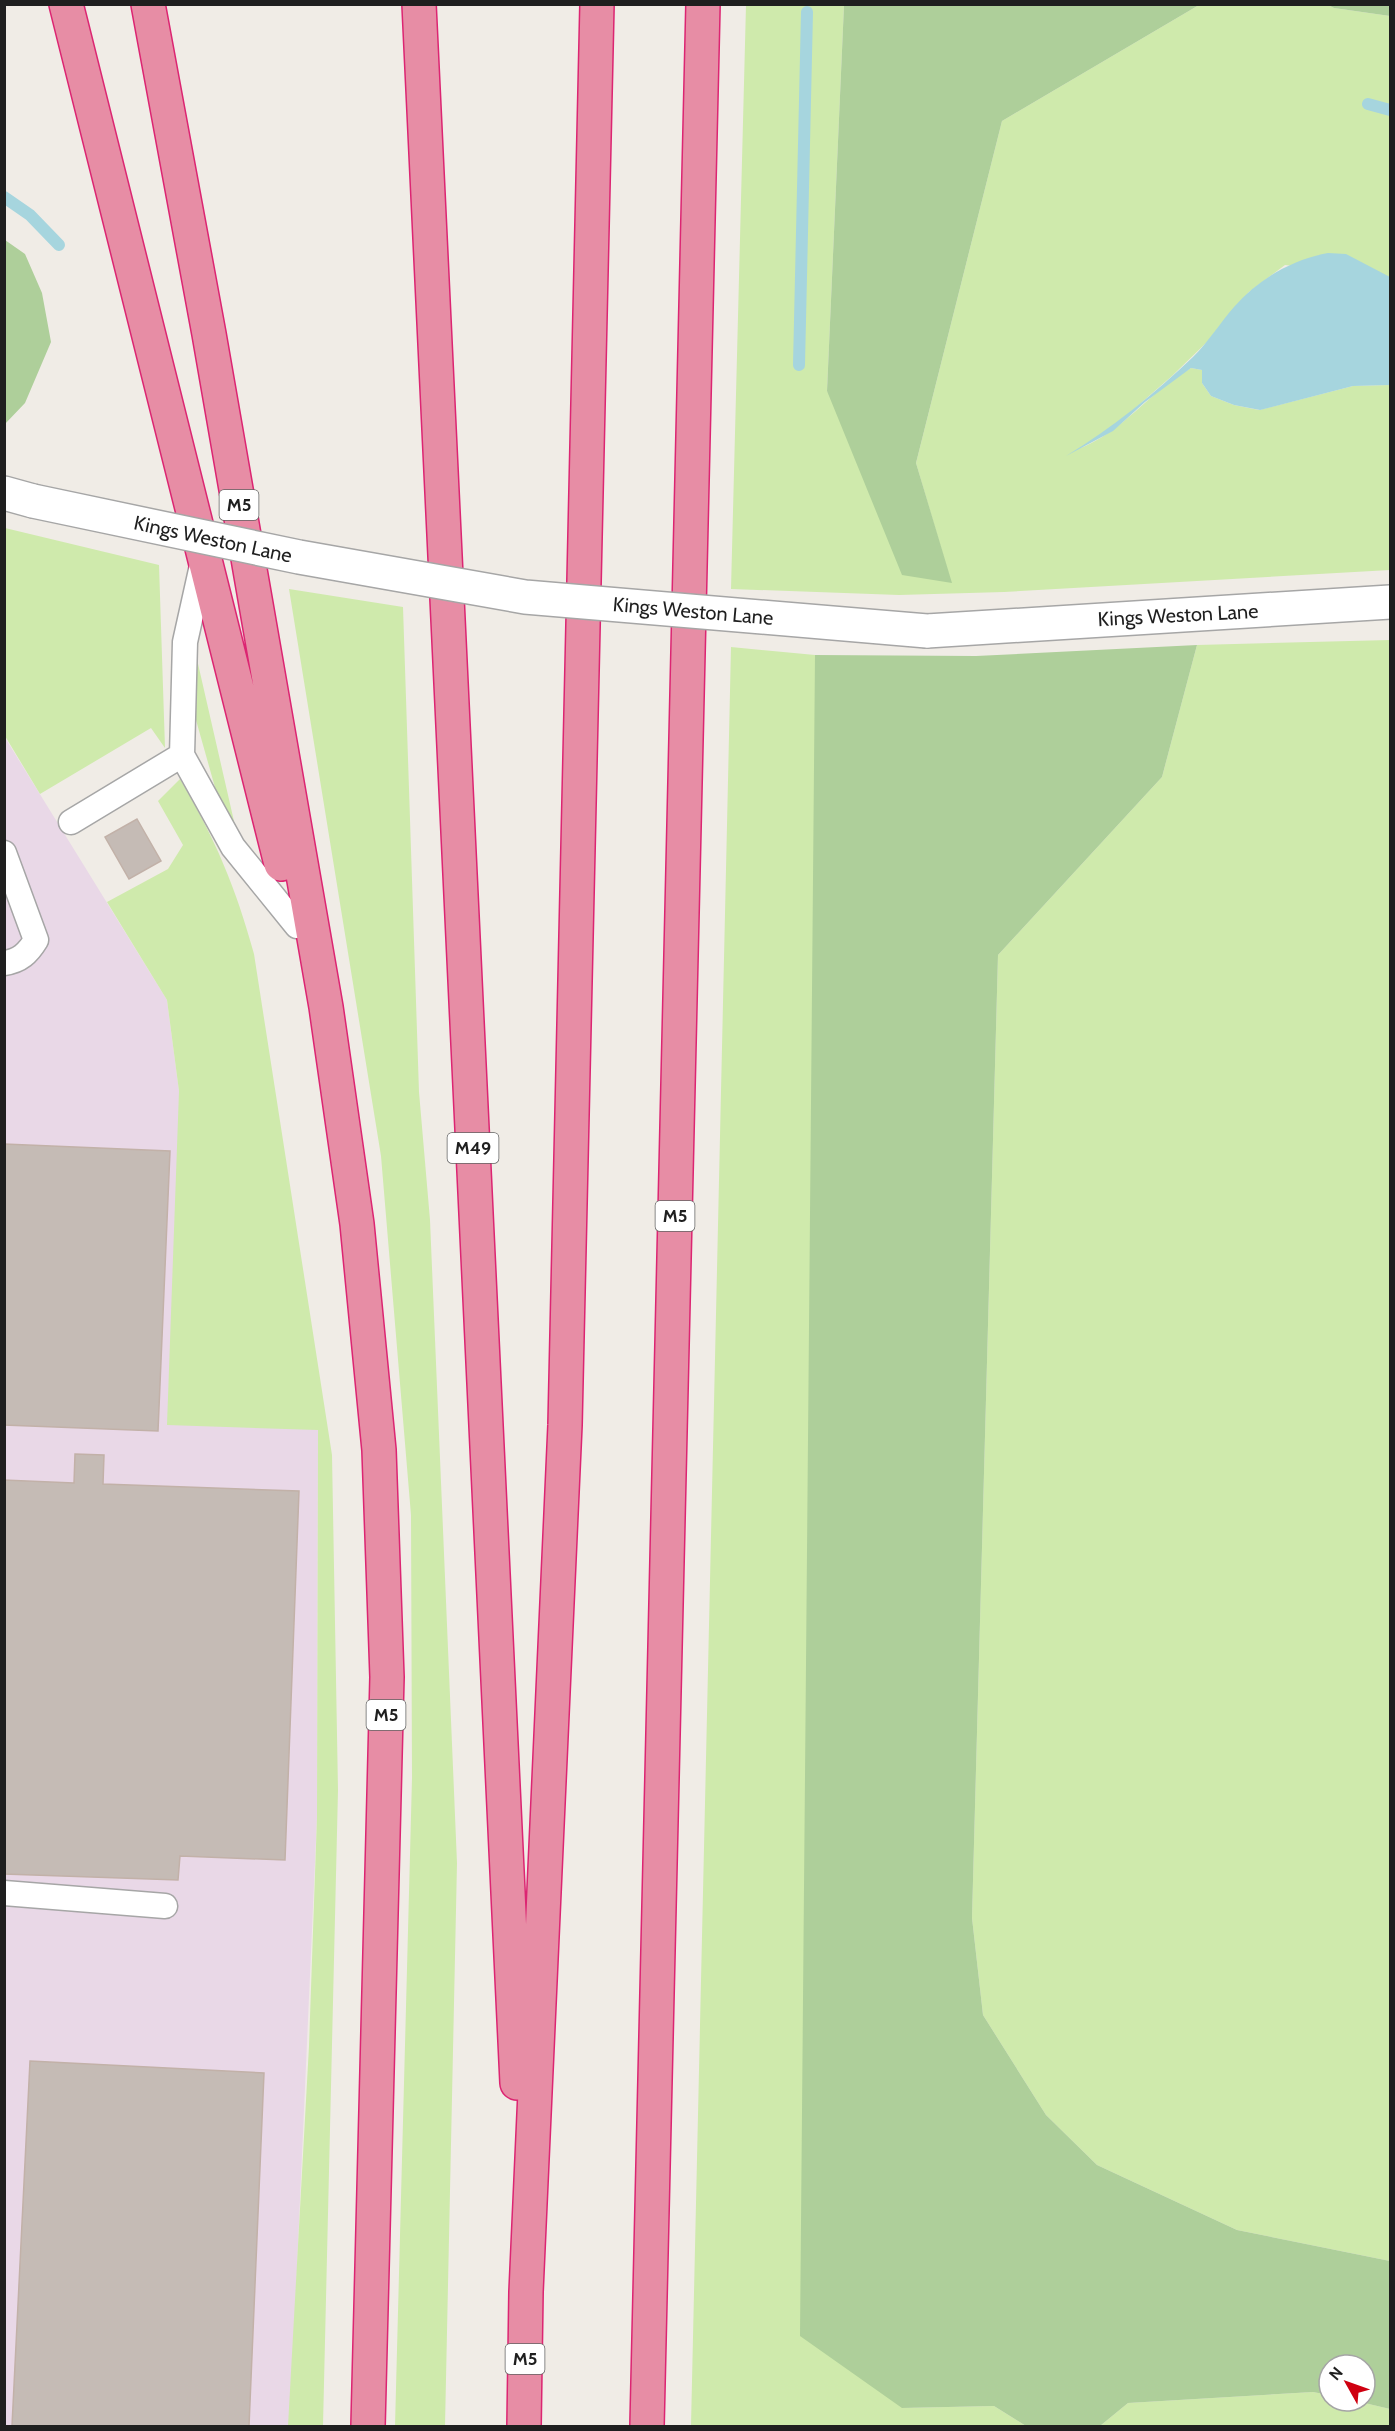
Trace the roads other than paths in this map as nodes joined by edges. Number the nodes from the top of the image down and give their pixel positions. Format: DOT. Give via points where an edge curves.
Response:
graph roads {
  1 [pos="66,4"];
  2 [pos="148,4"];
  3 [pos="419,4"];
  4 [pos="597,4"];
  5 [pos="703,4"];
  6 [pos="19,497"];
  7 [pos="203,559"];
  8 [pos="1390,602"];
  9 [pos="182,755"];
  10 [pos="71,822"];
  11 [pos="4,853"];
  12 [pos="297,926"];
  13 [pos="4,963"];
  14 [pos="326,1007"];
  15 [pos="4,1893"];
  16 [pos="165,1906"];
  17 [pos="526,2292"];
  18 [pos="368,2427"];
  19 [pos="524,2427"];
  20 [pos="647,2427"];
  1 -- 7 [label="highway"];
  2 -- 14 [label="highway, M5"];
  3 -- 17 [label="highway, M49"];
  4 -- 17 [label="highway, M5" via="565,1425"];
  5 -- 20 [label="highway, M5"];
  6 -- 8 [label="street, Kings Weston Lane, bridge" via="299,557 525,597 927,630"];
  7 -- 9 [label="lane" via="185,642"];
  7 -- 12 [label="highway"];
  9 -- 10 [label="lane"];
  9 -- 12 [label="lane" via="233,847"];
  11 -- 13 [label="lane" via="36,940 29,952 14,962"];
  12 -- 14 [label="highway"];
  14 -- 18 [label="highway, M5" via="357,1224 379,1450 387,1677"];
  15 -- 16 [label="lane"];
  17 -- 19 [label="highway, M5"];
}
